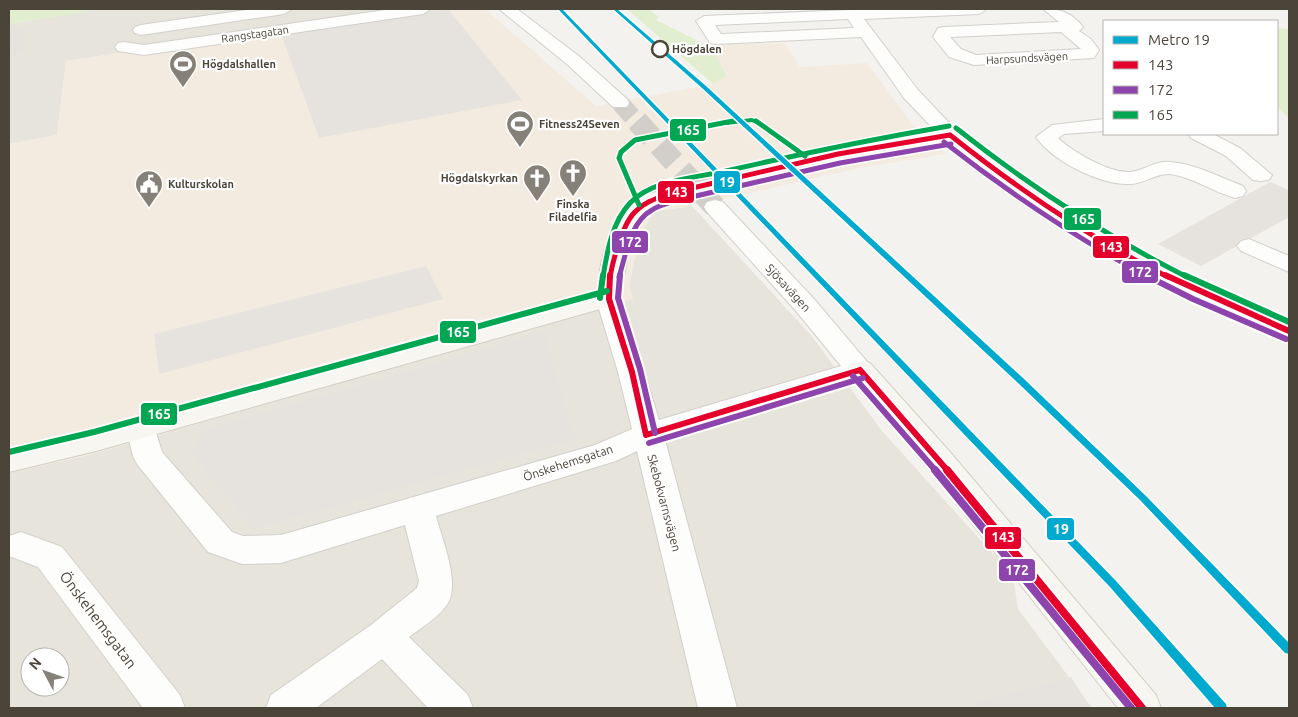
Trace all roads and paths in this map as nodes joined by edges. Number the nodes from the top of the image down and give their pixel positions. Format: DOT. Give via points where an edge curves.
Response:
graph roads {
  1 [pos="284,9"];
  2 [pos="423,9"];
  3 [pos="507,9"];
  4 [pos="979,9"];
  5 [pos="1050,9"];
  6 [pos="918,10"];
  7 [pos="851,11"];
  8 [pos="383,12"];
  9 [pos="1064,27"];
  10 [pos="141,30"];
  11 [pos="865,32"];
  12 [pos="944,32"];
  13 [pos="124,47"];
  14 [pos="620,103"];
  15 [pos="1103,125"];
  16 [pos="950,135"];
  17 [pos="1200,135"];
  18 [pos="1261,175"];
  19 [pos="1235,192"];
  20 [pos="715,207"];
  21 [pos="1249,246"];
  22 [pos="1289,265"];
  23 [pos="609,299"];
  24 [pos="1289,331"];
  25 [pos="860,370"];
  26 [pos="142,428"];
  27 [pos="646,435"];
  28 [pos="9,461"];
  29 [pos="418,509"];
  30 [pos="20,546"];
  31 [pos="384,636"];
  32 [pos="166,708"];
  33 [pos="285,708"];
  34 [pos="454,708"];
  35 [pos="718,708"];
  36 [pos="1142,708"];
  1 -- 10 [label="street, Rangstagatan"];
  2 -- 8 [label="street, Rangstagatan"];
  3 -- 14 [label="street" via="574,61"];
  4 -- 6 [label="street"];
  5 -- 9 [label="street" via="1075,27"];
  6 -- 7 [label="street"];
  6 -- 12 [label="street, Harpsundsvägen"];
  7 -- 11 [label="street"];
  7 -- 11 [label="street" via="697,16 716,39"];
  8 -- 13 [label="street, Rangstagatan" via="144,50"];
  9 -- 12 [label="street"];
  9 -- 12 [label="street, Harpsundsvägen" via="1085,43 1090,50 1088,54 974,60 955,53 940,37"];
  11 -- 16 [label="street" via="910,94"];
  15 -- 19 [label="street" via="1059,129 1046,137 1050,145 1065,154 1119,178 1138,177 1153,169 1167,167"];
  16 -- 23 [label="street, Skebokvarnsvägen" via="838,154 671,193 647,202 634,212 626,226 610,275"];
  16 -- 24 [label="street" via="1004,180 1061,220 1188,288"];
  17 -- 18 [label="street" via="1233,152"];
  20 -- 25 [label="street, Sjösavägen"];
  21 -- 22 [label="street"];
  23 -- 26 [label="street"];
  23 -- 27 [label="street, Skebokvarnsvägen" via="629,362"];
  25 -- 27 [label="street, Önskehemsgatan"];
  25 -- 36 [label="street" via="939,460"];
  26 -- 28 [label="street"];
  26 -- 29 [label="street, Önskehemsgatan" via="148,456 220,542 242,550 281,549"];
  27 -- 29 [label="street, Önskehemsgatan" via="605,454"];
  27 -- 35 [label="street, Skebokvarnsvägen"];
  29 -- 31 [label="street" via="436,582 433,596"];
  30 -- 32 [label="street, Önskehemsgatan" via="50,557"];
  31 -- 33 [label="street"];
  31 -- 34 [label="street"];
}
